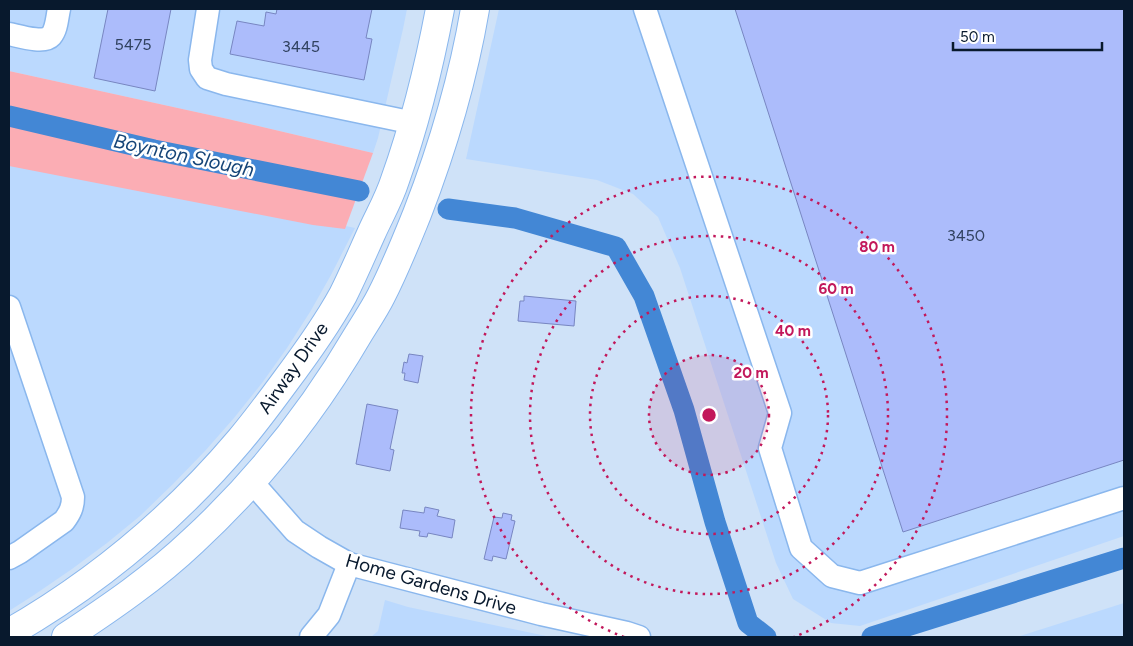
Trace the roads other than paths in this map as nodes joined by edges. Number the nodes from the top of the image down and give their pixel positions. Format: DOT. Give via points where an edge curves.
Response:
graph roads {
  1 [pos="59,9"];
  2 [pos="208,9"];
  3 [pos="440,9"];
  4 [pos="475,9"];
  5 [pos="645,9"];
  6 [pos="9,34"];
  7 [pos="414,123"];
  8 [pos="342,296"];
  9 [pos="9,307"];
  10 [pos="251,481"];
  11 [pos="1124,498"];
  12 [pos="9,558"];
  13 [pos="350,564"];
  14 [pos="9,633"];
  15 [pos="66,637"];
  16 [pos="311,637"];
  17 [pos="638,637"];
  1 -- 6 [label="street" via="50,37 35,40"];
  2 -- 7 [label="street" via="200,60 207,78"];
  3 -- 7 [label="main road, Airway Drive"];
  4 -- 10 [label="main road, Airway Drive" via="447,129 411,229 381,296 318,398"];
  5 -- 11 [label="street" via="780,413 770,448 801,548 832,576 860,583"];
  7 -- 8 [label="main road, Airway Drive" via="395,182"];
  8 -- 10 [label="main road" via="324,355 252,452 247,463"];
  8 -- 14 [label="main road, Airway Drive" via="310,347 241,439 171,513 82,586"];
  9 -- 12 [label="street" via="73,497 73,506 64,521"];
  10 -- 13 [label="street, Home Gardens Drive" via="295,532"];
  10 -- 15 [label="main road, Airway Drive" via="185,548 142,584"];
  13 -- 16 [label="street" via="329,615"];
  13 -- 17 [label="street, Home Gardens Drive"];
}
